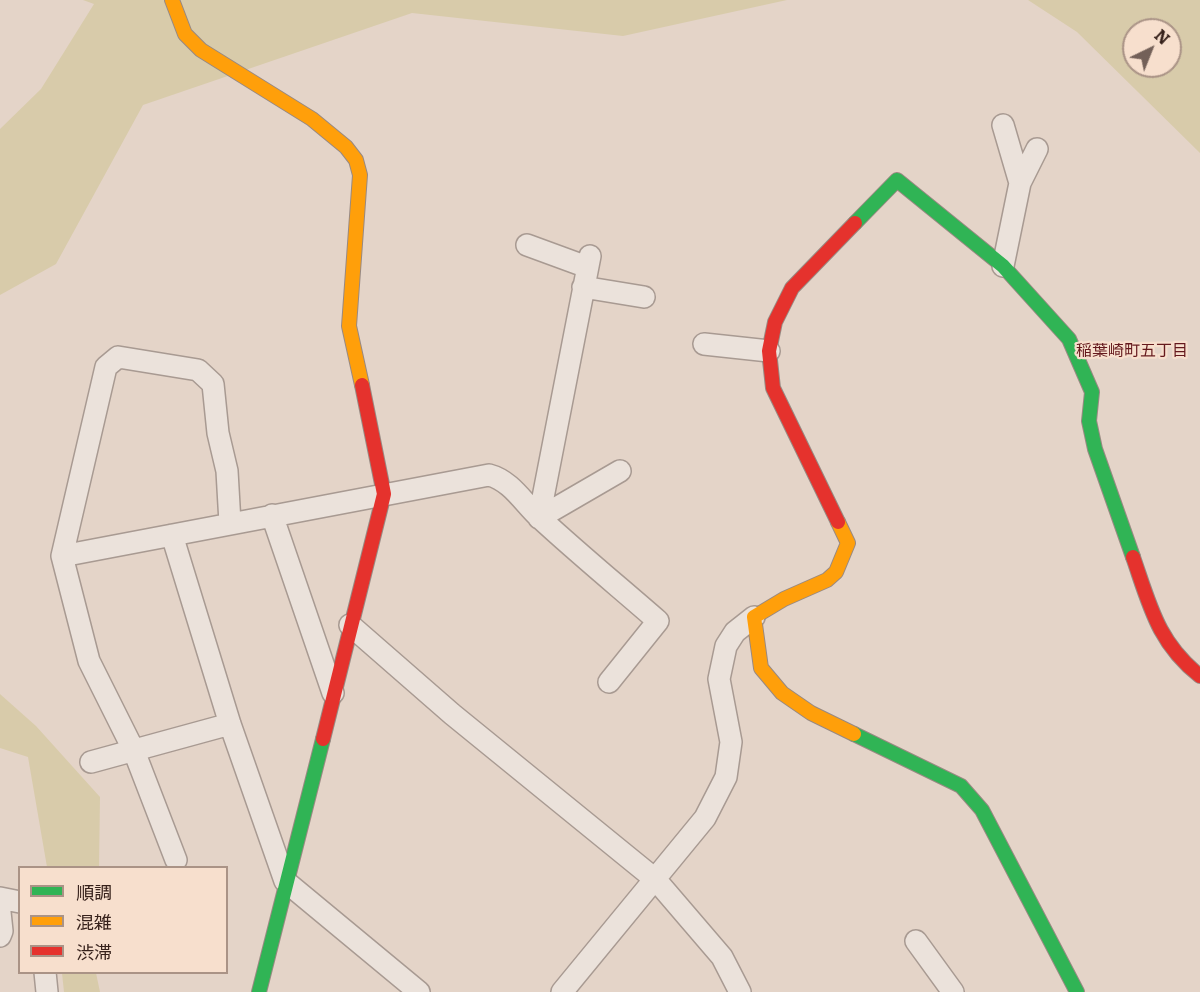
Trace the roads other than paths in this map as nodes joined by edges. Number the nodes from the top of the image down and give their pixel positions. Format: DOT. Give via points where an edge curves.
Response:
graph roads {
  1 [pos="172,0"];
  2 [pos="1003,125"];
  3 [pos="1037,149"];
  4 [pos="1020,183"];
  5 [pos="527,245"];
  6 [pos="1004,266"];
  7 [pos="587,270"];
  8 [pos="644,297"];
  9 [pos="704,344"];
  10 [pos="769,351"];
  11 [pos="620,471"];
  12 [pos="384,494"];
  13 [pos="272,515"];
  14 [pos="539,518"];
  15 [pos="230,523"];
  16 [pos="172,536"];
  17 [pos="62,555"];
  18 [pos="754,617"];
  19 [pos="350,625"];
  20 [pos="1200,676"];
  21 [pos="609,682"];
  22 [pos="333,693"];
  23 [pos="230,724"];
  24 [pos="134,751"];
  25 [pos="91,762"];
  26 [pos="176,860"];
  27 [pos="656,880"];
  28 [pos="285,881"];
  29 [pos="0,898"];
  30 [pos="18,902"];
  31 [pos="0,912"];
  32 [pos="0,936"];
  33 [pos="916,941"];
  34 [pos="45,974"];
  35 [pos="47,992"];
  36 [pos="259,992"];
  37 [pos="419,992"];
  38 [pos="562,992"];
  39 [pos="740,992"];
  40 [pos="953,992"];
  41 [pos="1077,992"];
  1 -- 12 [label="street" via="185,33 201,50 312,119 356,160 360,175 349,326"];
  2 -- 4 [label="street"];
  3 -- 4 [label="street"];
  4 -- 6 [label="street"];
  5 -- 7 [label="street"];
  6 -- 10 [label="street" via="897,180 792,288 775,322"];
  6 -- 20 [label="street" via="1069,339 1092,392 1089,421 1095,449 1147,598 1162,635"];
  7 -- 8 [label="street"];
  7 -- 14 [label="street"];
  9 -- 10 [label="street"];
  10 -- 18 [label="street" via="773,388 848,543 836,572 826,580"];
  11 -- 14 [label="street"];
  12 -- 13 [label="street"];
  12 -- 14 [label="street" via="489,476 508,484"];
  12 -- 19 [label="street"];
  13 -- 15 [label="street"];
  13 -- 22 [label="street"];
  14 -- 21 [label="street" via="658,621"];
  15 -- 16 [label="street"];
  15 -- 17 [label="street" via="227,471 213,384 198,370 118,357 106,367"];
  16 -- 17 [label="street"];
  16 -- 23 [label="street"];
  17 -- 24 [label="street" via="88,661"];
  18 -- 27 [label="street" via="735,632 726,646 719,679 731,742 726,777 705,818"];
  18 -- 41 [label="street" via="761,668 782,693 812,713 961,786 982,810"];
  19 -- 22 [label="street"];
  19 -- 27 [label="street" via="452,714"];
  22 -- 28 [label="street"];
  23 -- 24 [label="street"];
  23 -- 28 [label="street"];
  24 -- 25 [label="street"];
  24 -- 26 [label="street"];
  27 -- 38 [label="street"];
  27 -- 39 [label="street" via="722,957"];
  28 -- 36 [label="street"];
  28 -- 37 [label="street"];
  29 -- 30 [label="street"];
  31 -- 32 [label="street"];
  33 -- 40 [label="street"];
  34 -- 35 [label="street"];
}
